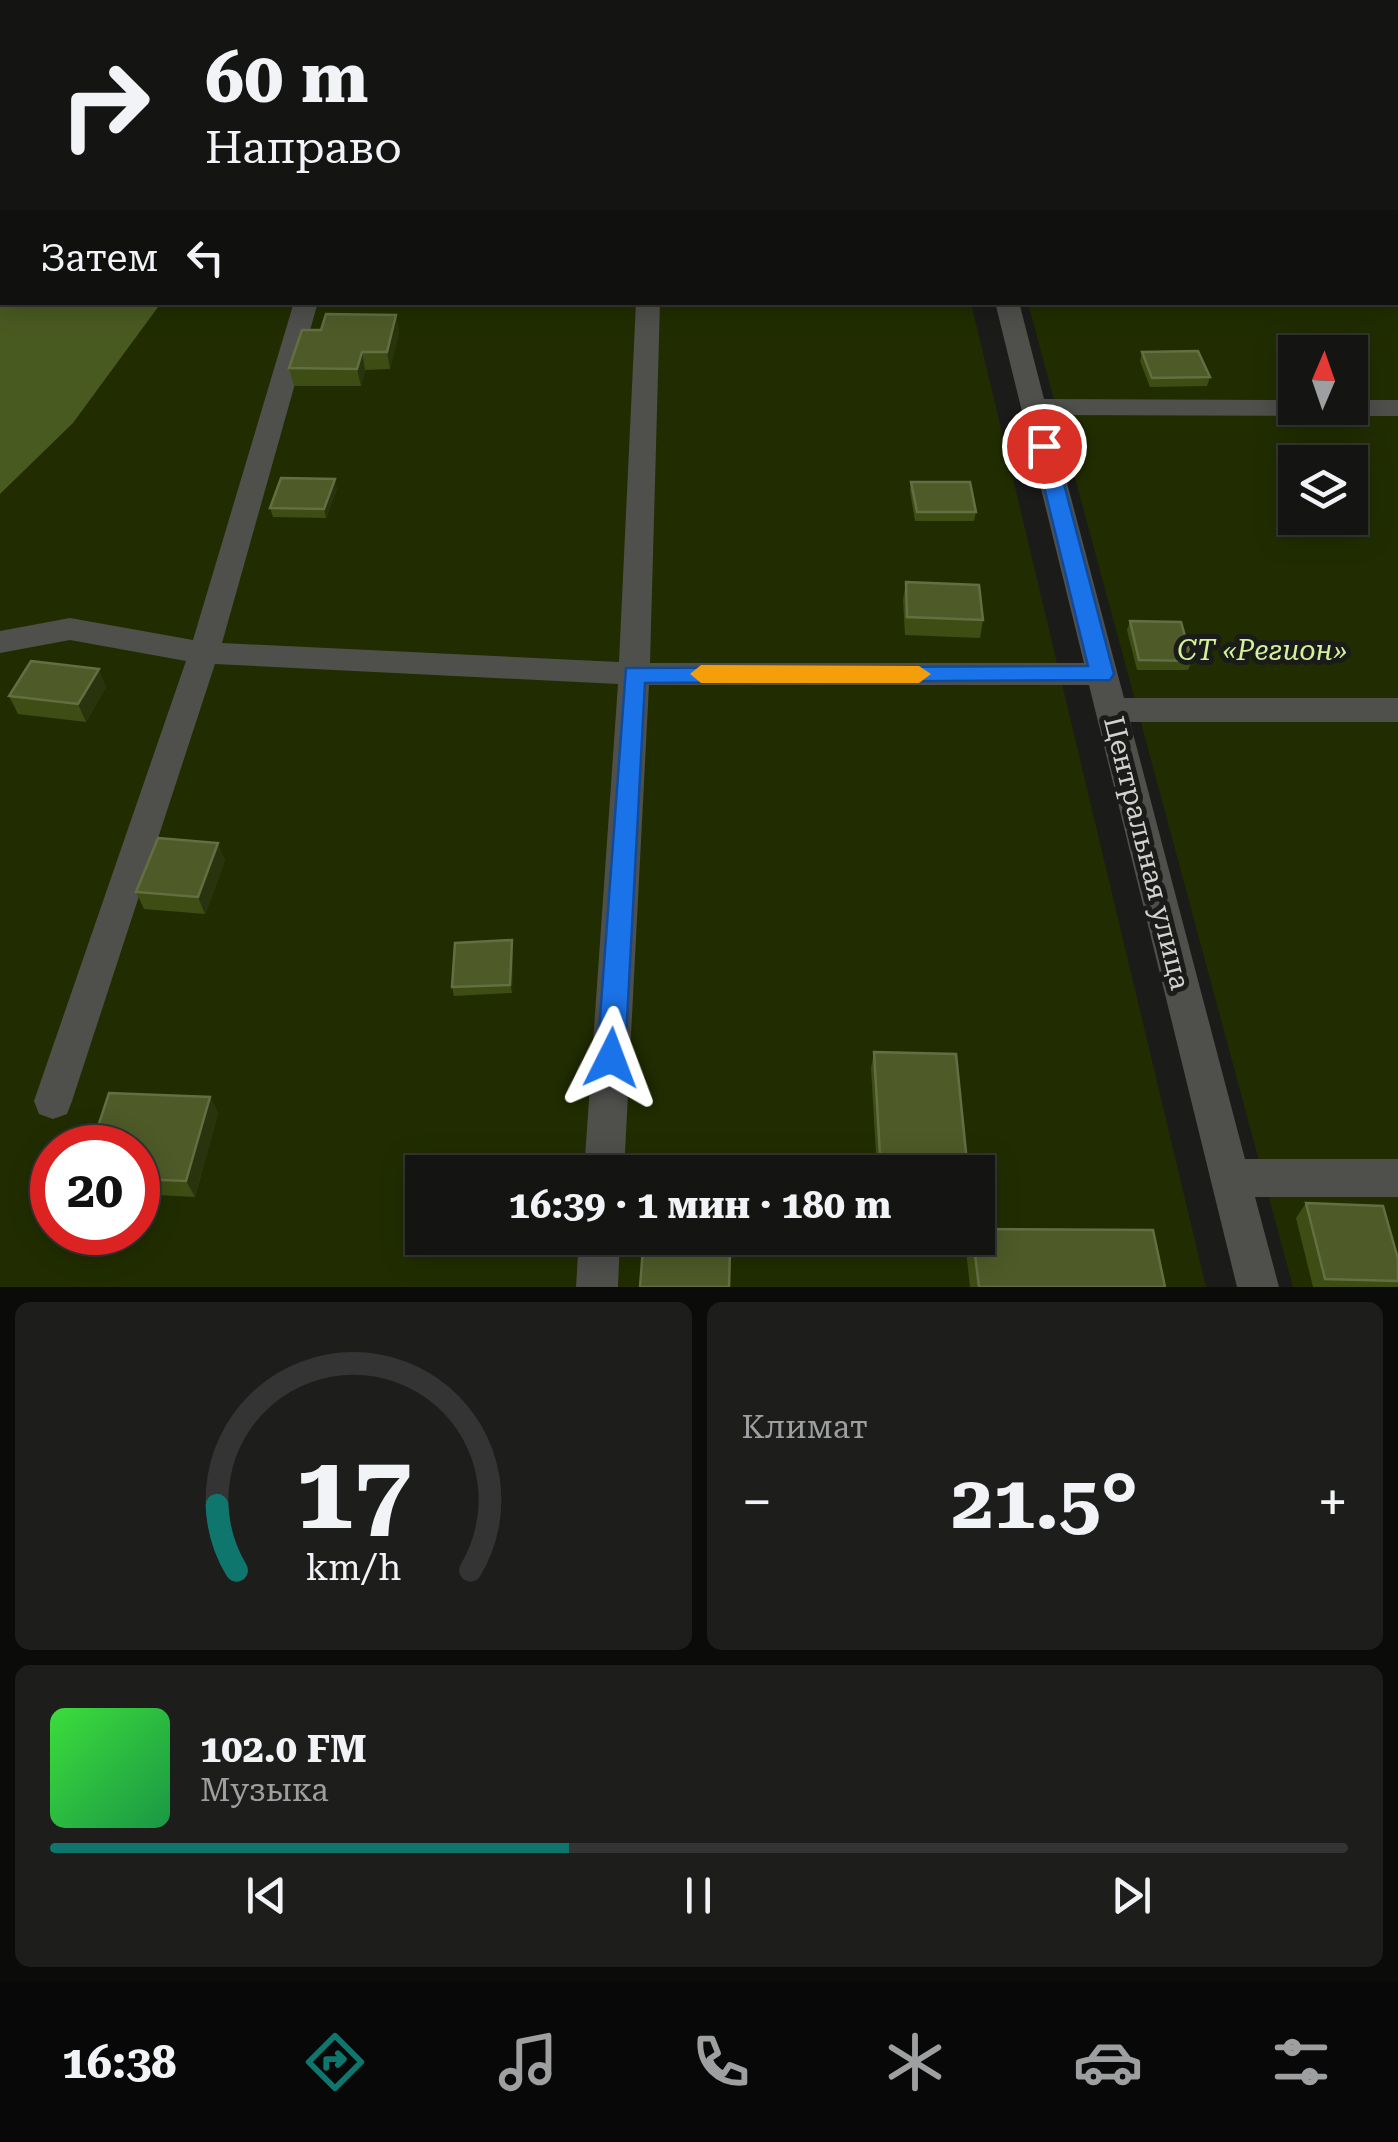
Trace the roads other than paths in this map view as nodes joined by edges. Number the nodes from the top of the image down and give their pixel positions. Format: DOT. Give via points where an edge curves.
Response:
graph roads {
  1 [pos="305,305"];
  2 [pos="648,305"];
  3 [pos="1008,305"];
  4 [pos="1034,407"];
  5 [pos="1398,408"];
  6 [pos="0,642"];
  7 [pos="204,652"];
  8 [pos="634,674"];
  9 [pos="1102,674"];
  10 [pos="1111,710"];
  11 [pos="1398,710"];
  12 [pos="53,1101"];
  13 [pos="605,1155"];
  14 [pos="1230,1178"];
  15 [pos="1398,1178"];
  16 [pos="599,1255"];
  17 [pos="597,1287"];
  18 [pos="1258,1287"];
  1 -- 7 [label="street"];
  2 -- 8 [label="street"];
  3 -- 4 [label="street, Центральная улица"];
  4 -- 5 [label="street"];
  4 -- 9 [label="street, Центральная улица"];
  6 -- 7 [label="street" via="70,629"];
  7 -- 8 [label="street"];
  7 -- 12 [label="street"];
  8 -- 9 [label="street"];
  8 -- 13 [label="street"];
  9 -- 10 [label="street, Центральная улица"];
  10 -- 11 [label="street"];
  10 -- 14 [label="street, Центральная улица"];
  14 -- 15 [label="street"];
  14 -- 18 [label="street, Центральная улица"];
  16 -- 17 [label="street"];
}
